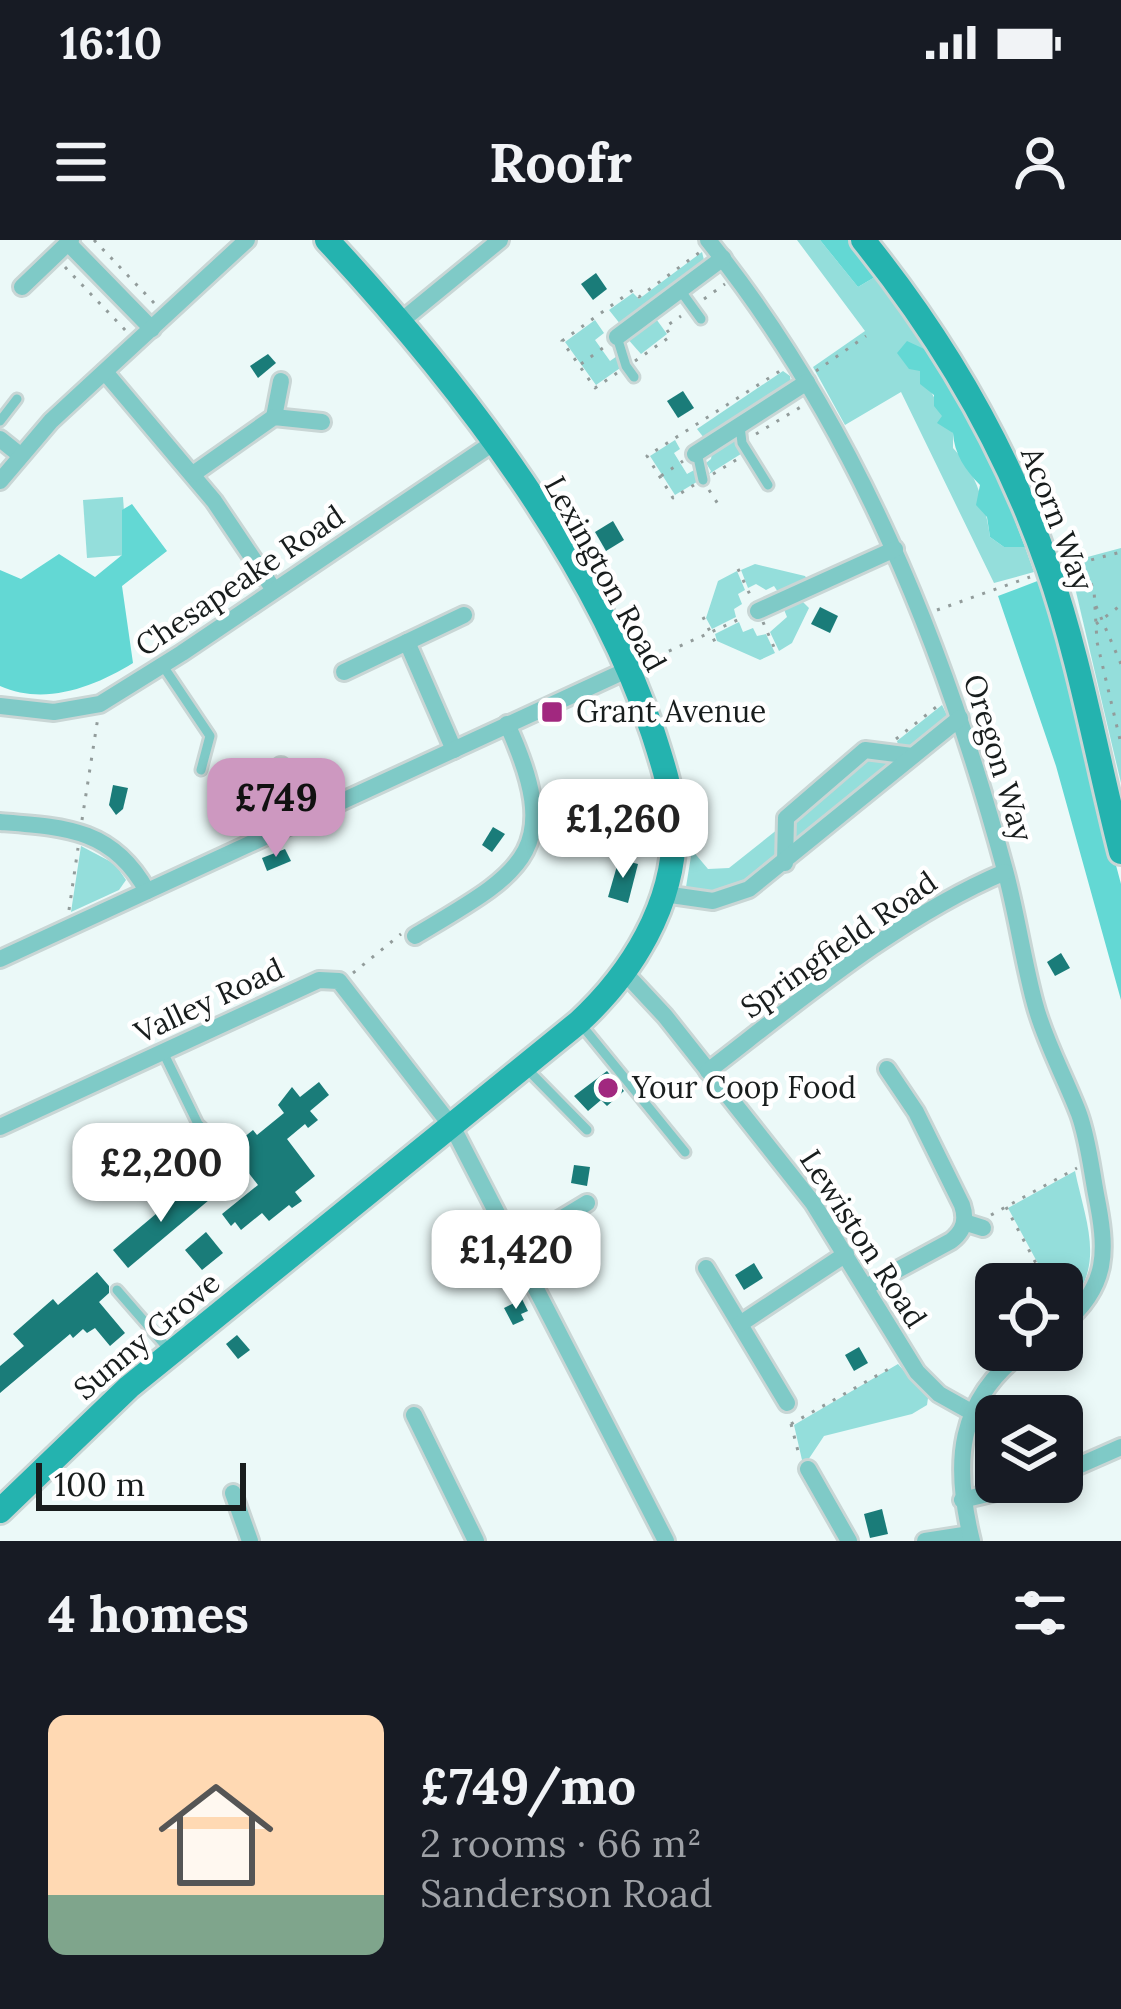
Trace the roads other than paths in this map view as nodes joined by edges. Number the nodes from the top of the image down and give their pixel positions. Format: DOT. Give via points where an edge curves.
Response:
graph roads {
  1 [pos="247,240"];
  2 [pos="327,240"];
  3 [pos="500,240"];
  4 [pos="708,240"];
  5 [pos="863,240"];
  6 [pos="70,241"];
  7 [pos="723,258"];
  8 [pos="22,287"];
  9 [pos="680,290"];
  10 [pos="700,319"];
  11 [pos="159,322"];
  12 [pos="400,322"];
  13 [pos="617,337"];
  14 [pos="105,372"];
  15 [pos="634,377"];
  16 [pos="281,381"];
  17 [pos="809,386"];
  18 [pos="17,399"];
  19 [pos="274,416"];
  20 [pos="0,421"];
  21 [pos="322,422"];
  22 [pos="741,435"];
  23 [pos="0,440"];
  24 [pos="493,443"];
  25 [pos="696,453"];
  26 [pos="20,455"];
  27 [pos="193,474"];
  28 [pos="703,480"];
  29 [pos="0,481"];
  30 [pos="768,485"];
  31 [pos="895,549"];
  32 [pos="274,590"];
  33 [pos="758,611"];
  34 [pos="464,615"];
  35 [pos="407,642"];
  36 [pos="163,666"];
  37 [pos="628,669"];
  38 [pos="344,672"];
  39 [pos="0,706"];
  40 [pos="960,718"];
  41 [pos="507,724"];
  42 [pos="454,750"];
  43 [pos="912,756"];
  44 [pos="281,766"];
  45 [pos="201,770"];
  46 [pos="307,819"];
  47 [pos="0,822"];
  48 [pos="1121,852"];
  49 [pos="785,863"];
  50 [pos="1005,872"];
  51 [pos="148,891"];
  52 [pos="664,894"];
  53 [pos="416,936"];
  54 [pos="0,958"];
  55 [pos="624,972"];
  56 [pos="579,1022"];
  57 [pos="163,1052"];
  58 [pos="526,1069"];
  59 [pos="887,1069"];
  60 [pos="708,1071"];
  61 [pos="0,1127"];
  62 [pos="453,1128"];
  63 [pos="587,1130"];
  64 [pos="218,1143"];
  65 [pos="685,1152"];
  66 [pos="587,1204"];
  67 [pos="514,1247"];
  68 [pos="846,1254"];
  69 [pos="706,1268"];
  70 [pos="866,1287"];
  71 [pos="117,1291"];
  72 [pos="1083,1302"];
  73 [pos="740,1324"];
  74 [pos="171,1352"];
  75 [pos="1000,1371"];
  76 [pos="786,1392"];
  77 [pos="973,1413"];
  78 [pos="414,1415"];
  79 [pos="1121,1447"];
  80 [pos="1083,1464"];
  81 [pos="817,1473"];
  82 [pos="233,1493"];
  83 [pos="975,1497"];
  84 [pos="962,1500"];
  85 [pos="0,1510"];
  86 [pos="971,1537"];
  87 [pos="250,1541"];
  88 [pos="476,1541"];
  89 [pos="666,1541"];
  90 [pos="849,1541"];
  91 [pos="925,1541"];
  1 -- 11 [label="street"];
  2 -- 12 [label="street, Lexington Road"];
  3 -- 12 [label="street"];
  4 -- 7 [label="street, Oregon Way"];
  5 -- 48 [label="street, Acorn Way" via="970,393 1062,568"];
  6 -- 8 [label="street"];
  6 -- 11 [label="street"];
  7 -- 9 [label="street"];
  7 -- 17 [label="street, Oregon Way"];
  9 -- 10 [label="lane"];
  9 -- 13 [label="street"];
  11 -- 14 [label="street"];
  12 -- 24 [label="street, Lexington Road"];
  13 -- 15 [label="lane"];
  14 -- 26 [label="street"];
  14 -- 27 [label="street"];
  16 -- 19 [label="street"];
  17 -- 22 [label="street"];
  17 -- 31 [label="street, Oregon Way"];
  18 -- 20 [label="lane"];
  19 -- 21 [label="street"];
  19 -- 27 [label="street"];
  22 -- 25 [label="street"];
  22 -- 30 [label="lane"];
  23 -- 26 [label="street"];
  24 -- 32 [label="street, Chesapeake Road"];
  24 -- 37 [label="street, Lexington Road" via="572,562"];
  25 -- 28 [label="lane"];
  26 -- 29 [label="street"];
  27 -- 32 [label="street"];
  31 -- 33 [label="street"];
  31 -- 40 [label="street, Oregon Way"];
  32 -- 36 [label="street, Chesapeake Road"];
  34 -- 35 [label="street"];
  35 -- 38 [label="street"];
  35 -- 42 [label="street"];
  36 -- 39 [label="street, Chesapeake Road" via="100,704 54,712"];
  36 -- 45 [label="lane" via="210,736"];
  37 -- 41 [label="street"];
  37 -- 52 [label="street, Lexington Road" via="672,806"];
  40 -- 43 [label="street"];
  40 -- 50 [label="street, Oregon Way"];
  41 -- 42 [label="street"];
  41 -- 53 [label="street" via="532,782 529,842 487,893"];
  42 -- 46 [label="street"];
  43 -- 49 [label="street"];
  43 -- 49 [label="street" via="865,750 786,818"];
  44 -- 46 [label="street"];
  46 -- 51 [label="street"];
  47 -- 51 [label="street" via="80,834 123,854"];
  49 -- 52 [label="street" via="724,898"];
  50 -- 60 [label="street, Springfield Road" via="871,951"];
  50 -- 72 [label="street, Oregon Way" via="1034,1000 1090,1162 1105,1252"];
  51 -- 54 [label="street"];
  52 -- 55 [label="street, Lexington Road"];
  55 -- 56 [label="street, Lexington Road"];
  55 -- 60 [label="street, Lewiston Road"];
  56 -- 58 [label="street, Lexington Road"];
  56 -- 65 [label="lane"];
  57 -- 61 [label="street, Valley Road"];
  57 -- 62 [label="street, Valley Road" via="333,979"];
  57 -- 64 [label="lane" via="198,1124"];
  58 -- 62 [label="street, Lexington Road"];
  58 -- 63 [label="lane"];
  59 -- 70 [label="street" via="973,1225"];
  60 -- 68 [label="street, Lewiston Road"];
  62 -- 67 [label="street"];
  62 -- 74 [label="street, Sunny Grove"];
  66 -- 67 [label="street"];
  67 -- 89 [label="street"];
  68 -- 70 [label="street, Lewiston Road"];
  68 -- 73 [label="street"];
  69 -- 73 [label="street"];
  70 -- 77 [label="street, Lewiston Road" via="905,1354 939,1394"];
  71 -- 74 [label="lane"];
  73 -- 76 [label="street"];
  74 -- 85 [label="street, Sunny Grove"];
  75 -- 77 [label="street"];
  77 -- 84 [label="street" via="959,1465"];
  78 -- 88 [label="street"];
  79 -- 80 [label="street"];
  81 -- 90 [label="street"];
  82 -- 87 [label="street"];
  83 -- 84 [label="street"];
  84 -- 86 [label="street"];
  86 -- 91 [label="street"];
}
